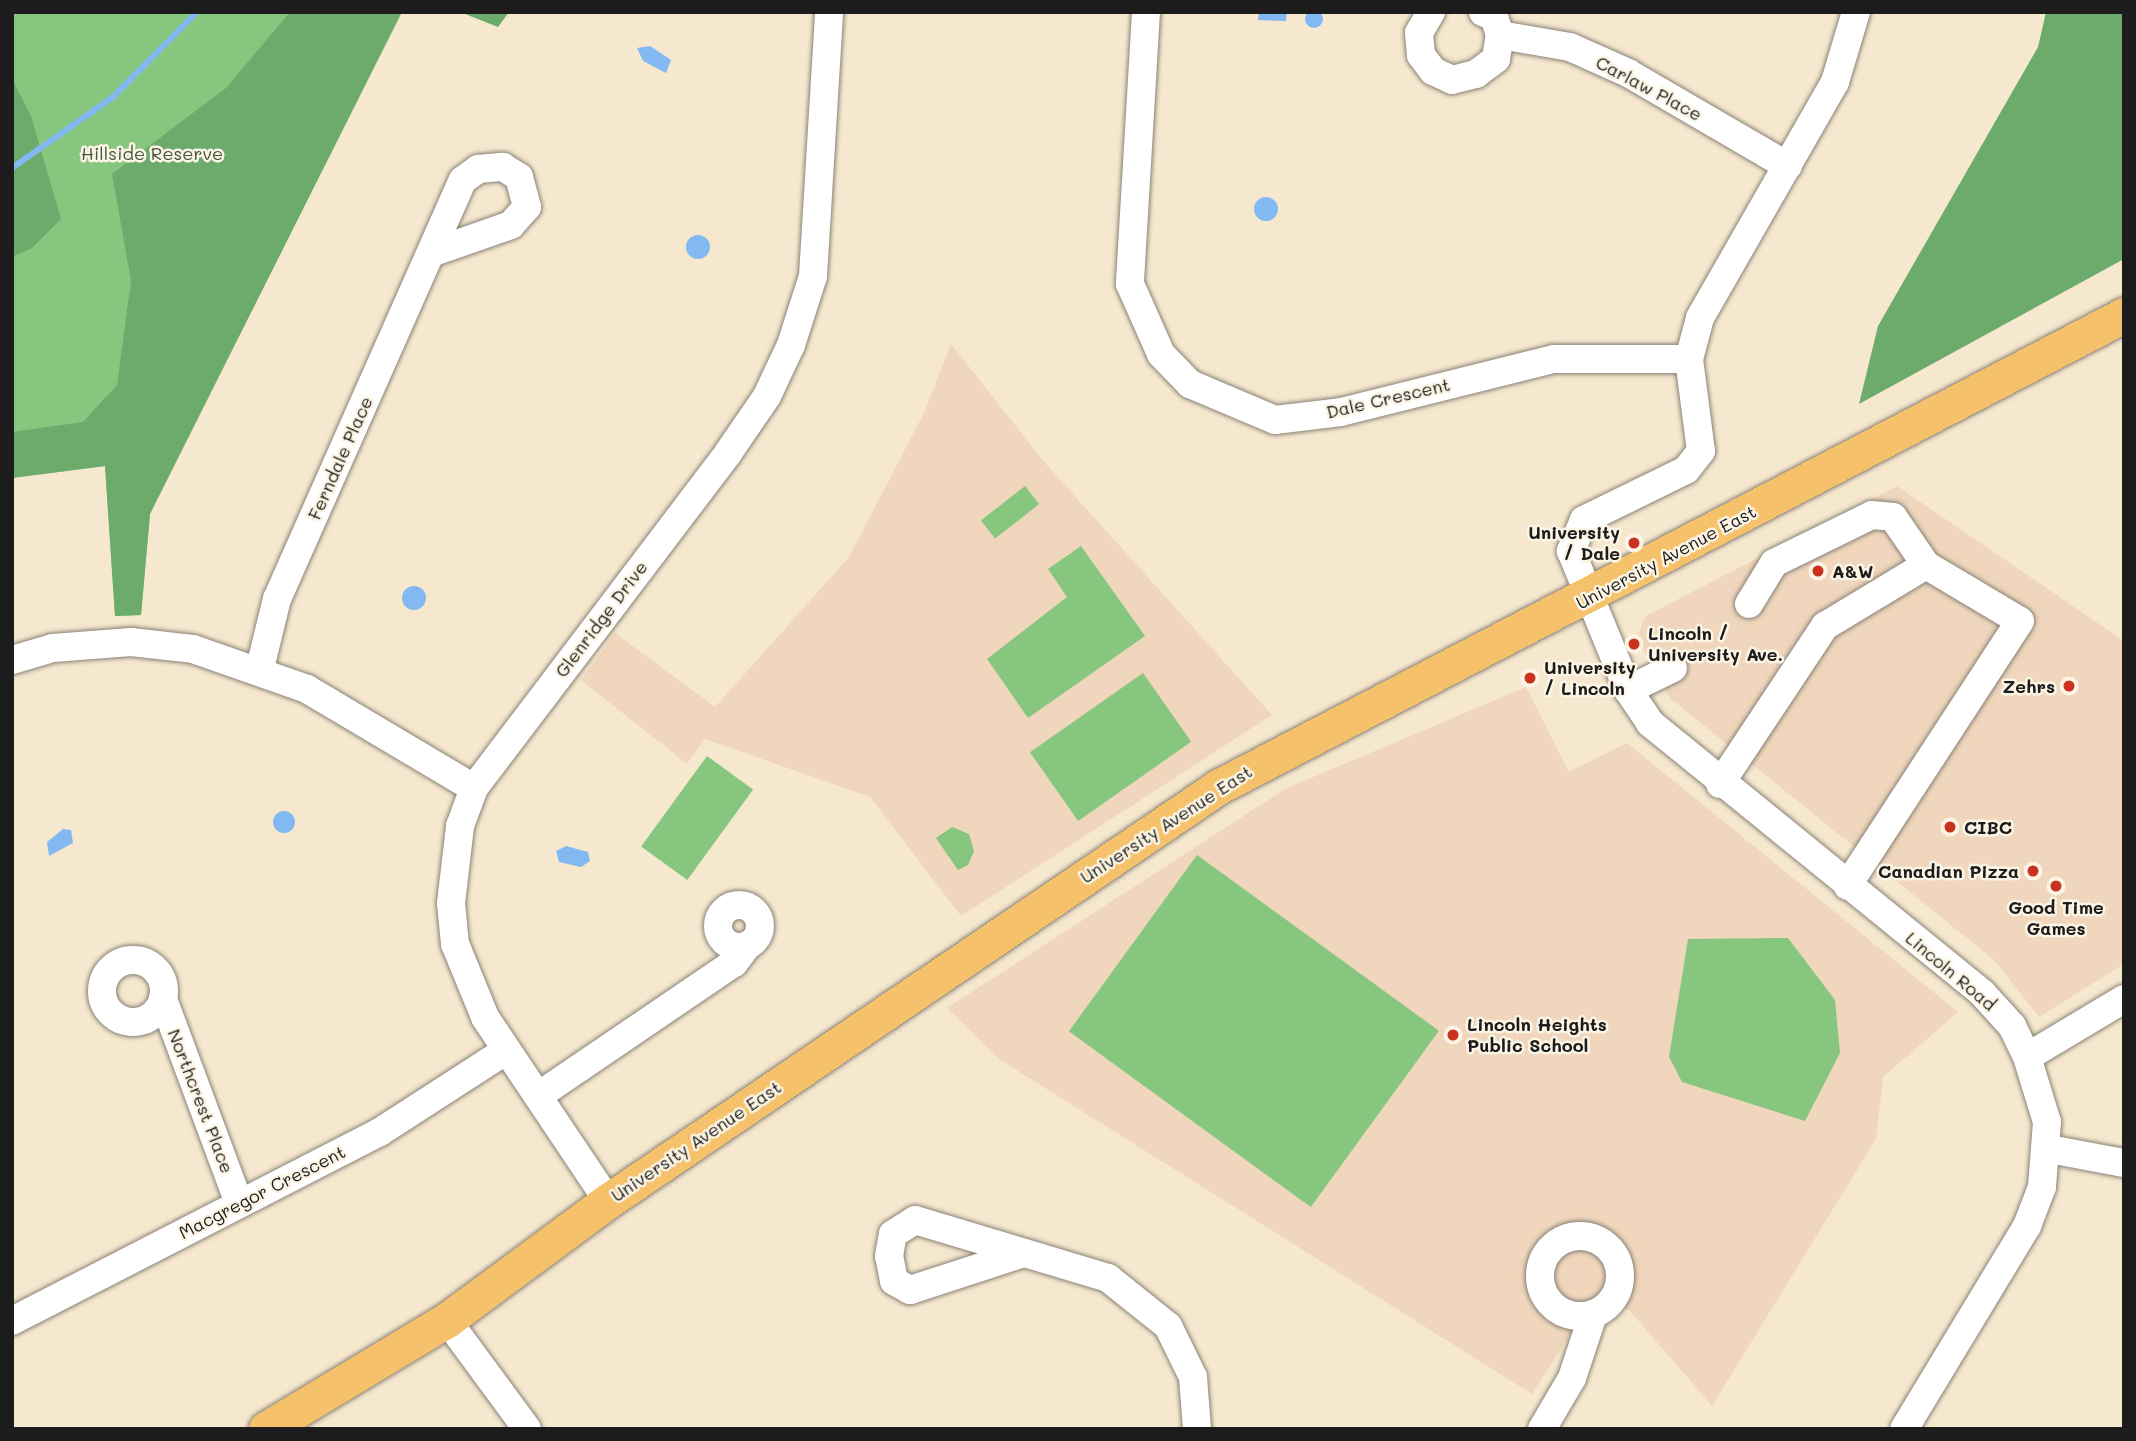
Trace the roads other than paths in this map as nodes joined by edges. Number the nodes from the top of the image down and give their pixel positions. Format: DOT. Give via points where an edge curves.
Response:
graph roads {
  1 [pos="829,12"];
  2 [pos="1146,12"];
  3 [pos="1431,12"];
  4 [pos="1483,12"];
  5 [pos="1856,12"];
  6 [pos="1500,35"];
  7 [pos="1788,166"];
  8 [pos="434,252"];
  9 [pos="2124,315"];
  10 [pos="1689,359"];
  11 [pos="1926,565"];
  12 [pos="1590,598"];
  13 [pos="1749,604"];
  14 [pos="12,660"];
  15 [pos="260,668"];
  16 [pos="1673,668"];
  17 [pos="1628,690"];
  18 [pos="1720,784"];
  19 [pos="474,788"];
  20 [pos="1847,886"];
  21 [pos="747,946"];
  22 [pos="163,999"];
  23 [pos="2124,999"];
  24 [pos="505,1051"];
  25 [pos="2027,1057"];
  26 [pos="538,1096"];
  27 [pos="2049,1149"];
  28 [pos="2124,1163"];
  29 [pos="608,1201"];
  30 [pos="239,1203"];
  31 [pos="1024,1253"];
  32 [pos="1593,1315"];
  33 [pos="447,1320"];
  34 [pos="12,1321"];
  35 [pos="266,1429"];
  36 [pos="527,1429"];
  37 [pos="1197,1429"];
  38 [pos="1542,1429"];
  39 [pos="1904,1429"];
  1 -- 19 [label="street, Glenridge Drive" via="813,276 792,345 767,396 728,453"];
  2 -- 10 [label="street, Dale Crescent" via="1130,284 1161,355 1189,384 1275,420 1341,412 1554,359"];
  3 -- 6 [label="street" via="1419,33 1421,55 1433,71 1452,80 1476,74 1496,59"];
  4 -- 6 [label="street" via="1494,17"];
  5 -- 7 [label="street" via="1835,82"];
  6 -- 7 [label="street, Carlaw Place" via="1570,47 1628,72"];
  7 -- 10 [label="street" via="1721,276"];
  8 -- 15 [label="street, Ferndale Place" via="277,599"];
  9 -- 12 [label="main road, University Avenue East"];
  10 -- 12 [label="street" via="1701,451 1686,470 1584,520 1570,551"];
  11 -- 13 [label="street" via="1893,517 1872,515 1774,564"];
  11 -- 18 [label="street" via="1825,626"];
  11 -- 20 [label="street" via="2020,621"];
  12 -- 17 [label="street, Lincoln Road"];
  12 -- 29 [label="main road, University Avenue East" via="1218,788"];
  14 -- 15 [label="street" via="52,648 131,642 193,649"];
  15 -- 19 [label="street" via="341,707"];
  16 -- 17 [label="street"];
  17 -- 18 [label="street, Lincoln Road" via="1650,723"];
  18 -- 20 [label="street, Lincoln Road"];
  19 -- 24 [label="street, Glenridge Drive" via="455,863 455,944"];
  20 -- 25 [label="street, Lincoln Road" via="1982,993 2012,1026"];
  21 -- 26 [label="street" via="734,962"];
  22 -- 30 [label="street, Northcrest Place"];
  23 -- 25 [label="street"];
  24 -- 26 [label="street, Glenridge Drive"];
  24 -- 30 [label="street, Macgregor Crescent" via="380,1132"];
  25 -- 27 [label="street, Lincoln Road"];
  26 -- 29 [label="street, Glenridge Drive"];
  27 -- 28 [label="street"];
  27 -- 39 [label="street" via="2026,1226"];
  29 -- 33 [label="main road, University Avenue East"];
  30 -- 34 [label="street, Macgregor Crescent"];
  31 -- 37 [label="street" via="1108,1278 1168,1326 1193,1377"];
  32 -- 38 [label="street" via="1572,1378"];
  33 -- 35 [label="main road, University Avenue East"];
  33 -- 36 [label="street"];
}
